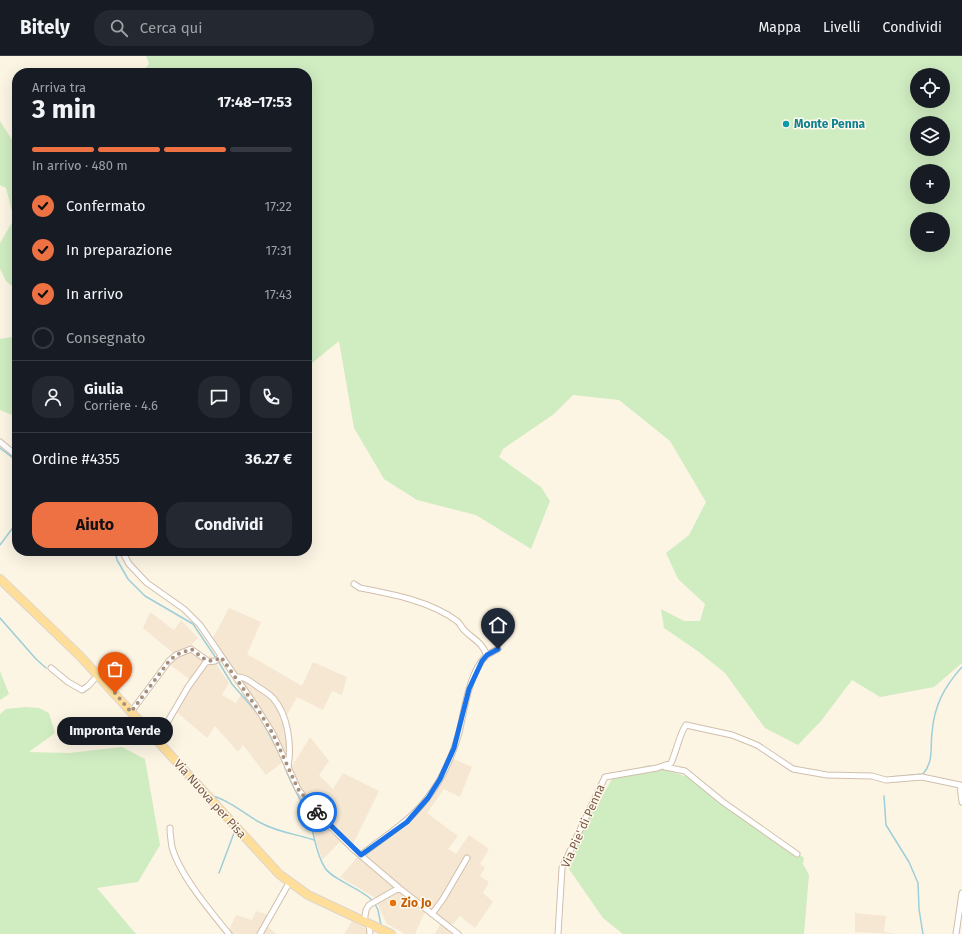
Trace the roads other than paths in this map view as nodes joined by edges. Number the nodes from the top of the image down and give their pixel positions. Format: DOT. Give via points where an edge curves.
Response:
graph roads {
  1 [pos="0,442"];
  2 [pos="12,452"];
  3 [pos="125,556"];
  4 [pos="0,579"];
  5 [pos="354,584"];
  6 [pos="498,649"];
  7 [pos="487,655"];
  8 [pos="221,658"];
  9 [pos="208,661"];
  10 [pos="51,668"];
  11 [pos="98,675"];
  12 [pos="236,677"];
  13 [pos="131,712"];
  14 [pos="157,740"];
  15 [pos="662,766"];
  16 [pos="288,767"];
  17 [pos="962,802"];
  18 [pos="170,828"];
  19 [pos="797,854"];
  20 [pos="361,855"];
  21 [pos="467,858"];
  22 [pos="289,882"];
  23 [pos="398,888"];
  24 [pos="962,893"];
  25 [pos="432,914"];
  26 [pos="369,924"];
  27 [pos="229,934"];
  28 [pos="260,934"];
  29 [pos="370,934"];
  30 [pos="390,934"];
  31 [pos="458,934"];
  32 [pos="558,934"];
  33 [pos="956,934"];
  1 -- 2 [label="street"];
  3 -- 8 [label="street" via="147,583 184,609 197,622"];
  4 -- 11 [label="main road, Via Nuova per Pisa"];
  5 -- 7 [label="street" via="360,588 417,602 458,621 463,629 479,641"];
  6 -- 7 [label="street"];
  7 -- 20 [label="street" via="469,689 454,748 436,786 407,822"];
  8 -- 9 [label="street"];
  8 -- 12 [label="street"];
  9 -- 13 [label="street" via="191,649 176,655"];
  9 -- 14 [label="street" via="188,687"];
  10 -- 11 [label="street" via="82,690"];
  11 -- 13 [label="main road, Via Nuova per Pisa"];
  12 -- 16 [label="street" via="273,734"];
  12 -- 16 [label="street" via="242,677 273,698 282,712 289,748"];
  13 -- 14 [label="main road, Via Nuova per Pisa"];
  14 -- 22 [label="main road, Via Nuova per Pisa" via="260,854"];
  15 -- 17 [label="street" via="670,763 686,725 732,735 757,745 793,769 827,775 872,776 886,780 922,777 960,785"];
  15 -- 19 [label="street" via="685,771 723,802"];
  15 -- 32 [label="street, Via Pie' di Penna" via="605,776 562,868"];
  16 -- 20 [label="street" via="298,789 316,812"];
  18 -- 27 [label="street" via="172,848 182,868 204,904"];
  20 -- 23 [label="street"];
  21 -- 25 [label="street"];
  22 -- 26 [label="main road, Via Nuova per Pisa"];
  22 -- 28 [label="street"];
  23 -- 25 [label="street"];
  23 -- 26 [label="street" via="369,905 366,910"];
  24 -- 33 [label="street"];
  25 -- 31 [label="street"];
  26 -- 29 [label="street"];
  26 -- 30 [label="main road, Via Nuova per Pisa"];
}
